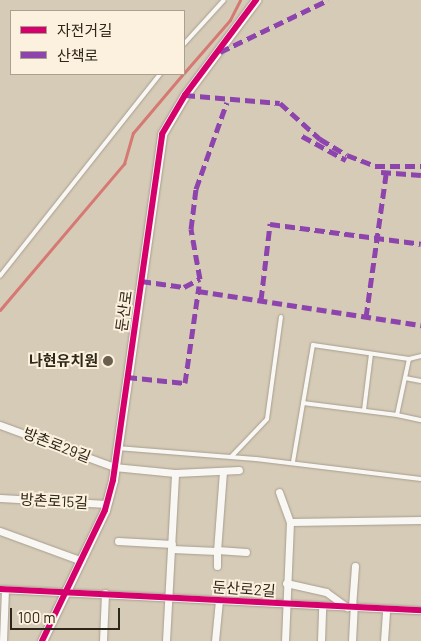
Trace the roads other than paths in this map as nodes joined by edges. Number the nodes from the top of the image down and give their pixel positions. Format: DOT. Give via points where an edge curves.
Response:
graph roads {
  1 [pos="224,0"];
  2 [pos="256,0"];
  3 [pos="185,43"];
  4 [pos="159,75"];
  5 [pos="0,276"];
  6 [pos="281,317"];
  7 [pos="371,354"];
  8 [pos="421,356"];
  9 [pos="409,359"];
  10 [pos="405,378"];
  11 [pos="421,381"];
  12 [pos="304,402"];
  13 [pos="364,410"];
  14 [pos="397,415"];
  15 [pos="421,420"];
  16 [pos="0,425"];
  17 [pos="117,448"];
  18 [pos="231,457"];
  19 [pos="293,462"];
  20 [pos="114,467"];
  21 [pos="239,470"];
  22 [pos="223,471"];
  23 [pos="175,473"];
  24 [pos="421,479"];
  25 [pos="279,492"];
  26 [pos="0,498"];
  27 [pos="107,504"];
  28 [pos="421,520"];
  29 [pos="290,522"];
  30 [pos="0,531"];
  31 [pos="118,541"];
  32 [pos="172,547"];
  33 [pos="217,550"];
  34 [pos="246,552"];
  35 [pos="82,561"];
  36 [pos="216,566"];
  37 [pos="354,566"];
  38 [pos="286,583"];
  39 [pos="3,589"];
  40 [pos="65,592"];
  41 [pos="105,593"];
  42 [pos="170,596"];
  43 [pos="219,600"];
  44 [pos="285,604"];
  45 [pos="322,606"];
  46 [pos="351,607"];
  47 [pos="386,608"];
  48 [pos="421,610"];
  49 [pos="4,641"];
  50 [pos="42,641"];
  51 [pos="103,641"];
  52 [pos="166,641"];
  53 [pos="215,641"];
  54 [pos="285,641"];
  55 [pos="321,641"];
  56 [pos="352,641"];
  57 [pos="384,641"];
  1 -- 3 [label="lane"];
  2 -- 17 [label="street, 둔산로" via="185,95 162,134"];
  4 -- 5 [label="lane"];
  6 -- 18 [label="lane" via="267,419"];
  7 -- 9 [label="lane"];
  7 -- 12 [label="lane" via="313,345"];
  7 -- 13 [label="lane"];
  8 -- 9 [label="lane"];
  9 -- 10 [label="lane"];
  10 -- 11 [label="lane"];
  10 -- 14 [label="lane"];
  12 -- 13 [label="lane"];
  12 -- 19 [label="lane"];
  13 -- 14 [label="lane"];
  14 -- 15 [label="lane"];
  16 -- 20 [label="street, 방촌로29길"];
  17 -- 18 [label="lane"];
  17 -- 20 [label="street, 둔산로"];
  18 -- 19 [label="lane"];
  19 -- 24 [label="lane"];
  20 -- 23 [label="street, 방촌로29길"];
  20 -- 27 [label="street, 둔산로"];
  21 -- 22 [label="street"];
  22 -- 23 [label="street"];
  22 -- 33 [label="street"];
  23 -- 32 [label="street"];
  25 -- 29 [label="street"];
  26 -- 27 [label="street, 방촌로15길"];
  27 -- 35 [label="street, 둔산로"];
  28 -- 29 [label="street"];
  29 -- 38 [label="street, 둔산로2길"];
  30 -- 35 [label="street"];
  31 -- 32 [label="street"];
  32 -- 33 [label="street"];
  32 -- 42 [label="street"];
  33 -- 34 [label="street"];
  33 -- 36 [label="street"];
  35 -- 40 [label="street, 둔산로"];
  37 -- 46 [label="street"];
  38 -- 44 [label="street, 둔산로2길"];
  38 -- 46 [label="street" via="326,592"];
  39 -- 40 [label="street, 둔산로2길"];
  39 -- 49 [label="street"];
  40 -- 41 [label="street, 둔산로2길"];
  40 -- 50 [label="street, 둔산로"];
  41 -- 42 [label="street, 둔산로2길"];
  41 -- 51 [label="street"];
  42 -- 43 [label="street, 둔산로2길"];
  42 -- 52 [label="street"];
  43 -- 44 [label="street, 둔산로2길"];
  43 -- 53 [label="street"];
  44 -- 45 [label="street, 둔산로2길"];
  44 -- 54 [label="street, 둔산로2길"];
  45 -- 46 [label="street, 둔산로2길"];
  45 -- 55 [label="street"];
  46 -- 47 [label="street, 둔산로2길"];
  46 -- 56 [label="street"];
  47 -- 48 [label="street, 둔산로2길"];
  47 -- 57 [label="street"];
}
